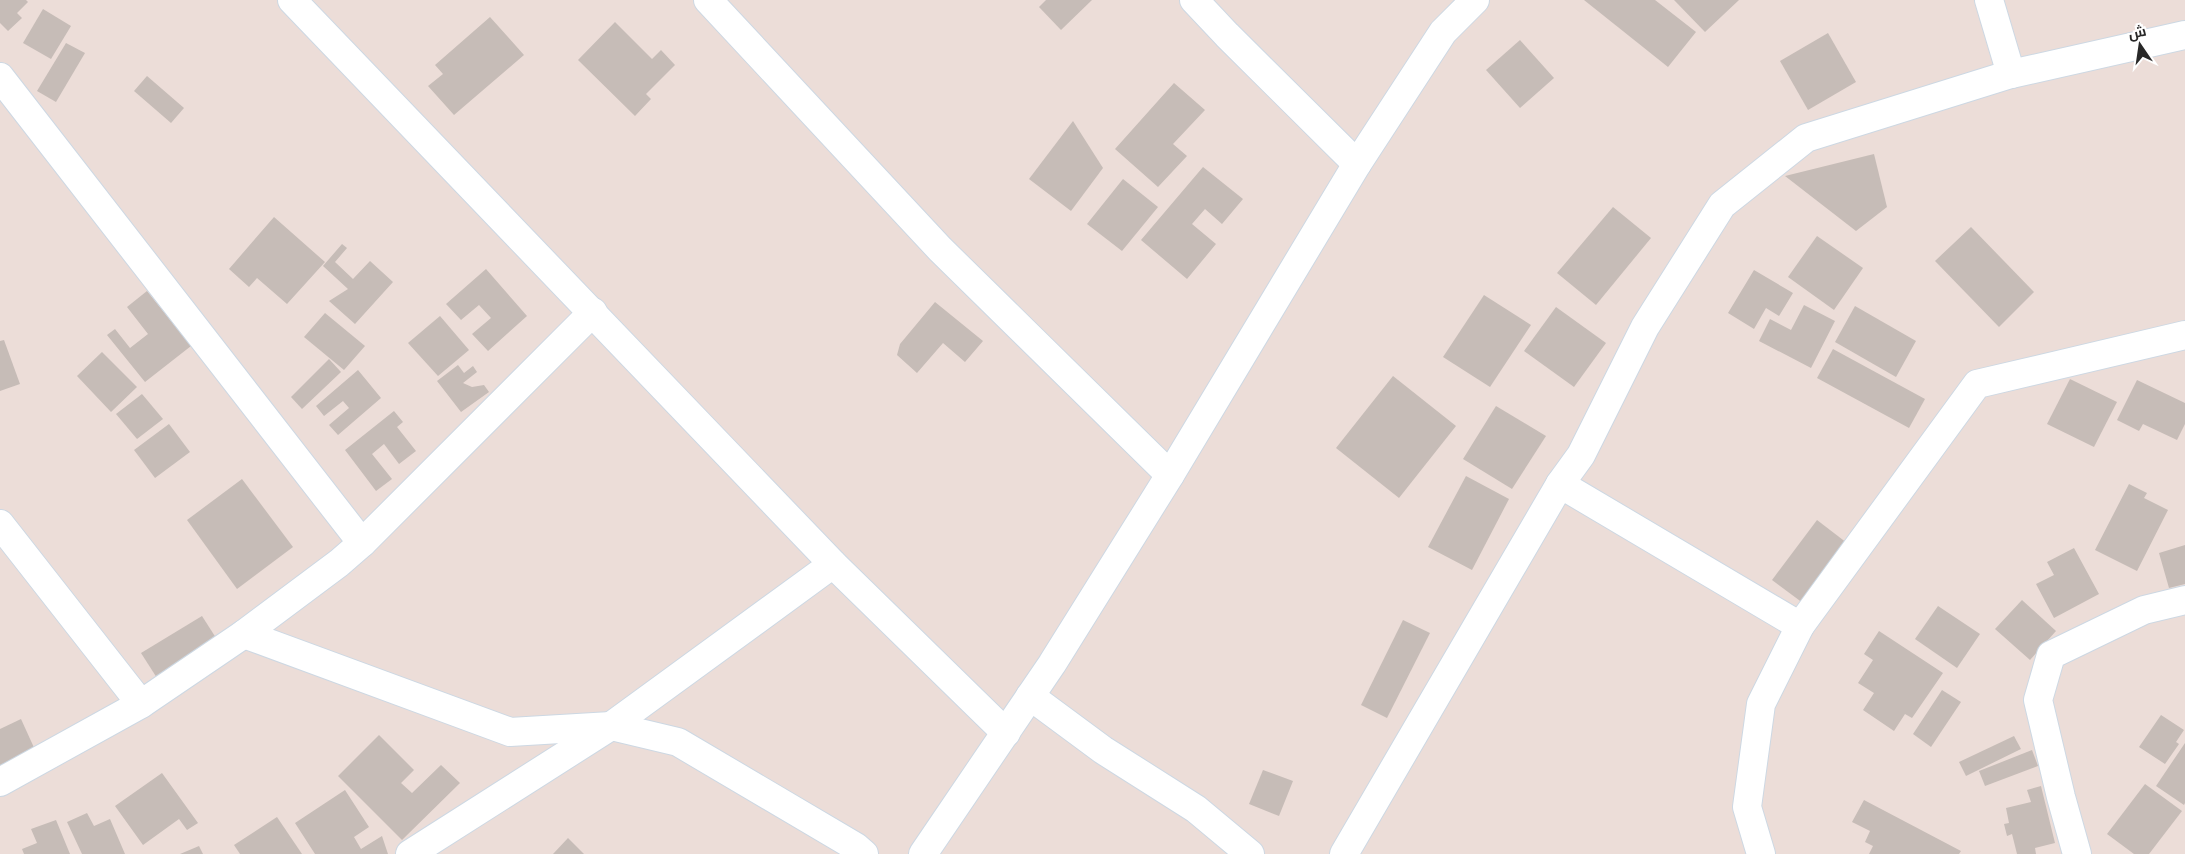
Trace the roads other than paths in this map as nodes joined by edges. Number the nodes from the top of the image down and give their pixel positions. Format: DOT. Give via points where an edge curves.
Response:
graph roads {
  1 [pos="292,0"];
  2 [pos="708,0"];
  3 [pos="1194,0"];
  4 [pos="1475,0"];
  5 [pos="1989,0"];
  6 [pos="2185,35"];
  7 [pos="2011,74"];
  8 [pos="0,77"];
  9 [pos="1357,164"];
  10 [pos="592,312"];
  11 [pos="2185,336"];
  12 [pos="1170,475"];
  13 [pos="1560,484"];
  14 [pos="0,524"];
  15 [pos="362,543"];
  16 [pos="833,564"];
  17 [pos="2185,600"];
  18 [pos="1800,626"];
  19 [pos="244,634"];
  20 [pos="1030,696"];
  21 [pos="141,704"];
  22 [pos="611,726"];
  23 [pos="1006,733"];
  24 [pos="0,782"];
  25 [pos="410,854"];
  26 [pos="864,854"];
  27 [pos="923,854"];
  28 [pos="1250,854"];
  29 [pos="1344,854"];
  30 [pos="1761,854"];
  31 [pos="2076,854"];
  1 -- 10 [label="street"];
  2 -- 12 [label="street" via="940,249"];
  3 -- 9 [label="street"];
  4 -- 9 [label="street" via="1443,32"];
  5 -- 7 [label="street"];
  6 -- 7 [label="street"];
  7 -- 13 [label="street" via="1806,138 1722,205 1645,327 1581,455"];
  8 -- 15 [label="street"];
  9 -- 12 [label="street"];
  10 -- 15 [label="street"];
  10 -- 16 [label="street"];
  11 -- 18 [label="street" via="1977,384"];
  12 -- 20 [label="street"];
  13 -- 18 [label="street"];
  13 -- 29 [label="street"];
  14 -- 21 [label="street"];
  15 -- 19 [label="street" via="339,564"];
  16 -- 22 [label="street"];
  16 -- 23 [label="street"];
  17 -- 31 [label="street" via="2144,610 2051,655 2038,700"];
  18 -- 30 [label="street" via="1761,704 1747,807"];
  19 -- 21 [label="street"];
  19 -- 22 [label="street" via="510,732"];
  20 -- 23 [label="street"];
  20 -- 28 [label="street" via="1104,750 1196,809"];
  21 -- 24 [label="street"];
  22 -- 25 [label="street"];
  22 -- 26 [label="street" via="678,742"];
  23 -- 27 [label="street"];
}
